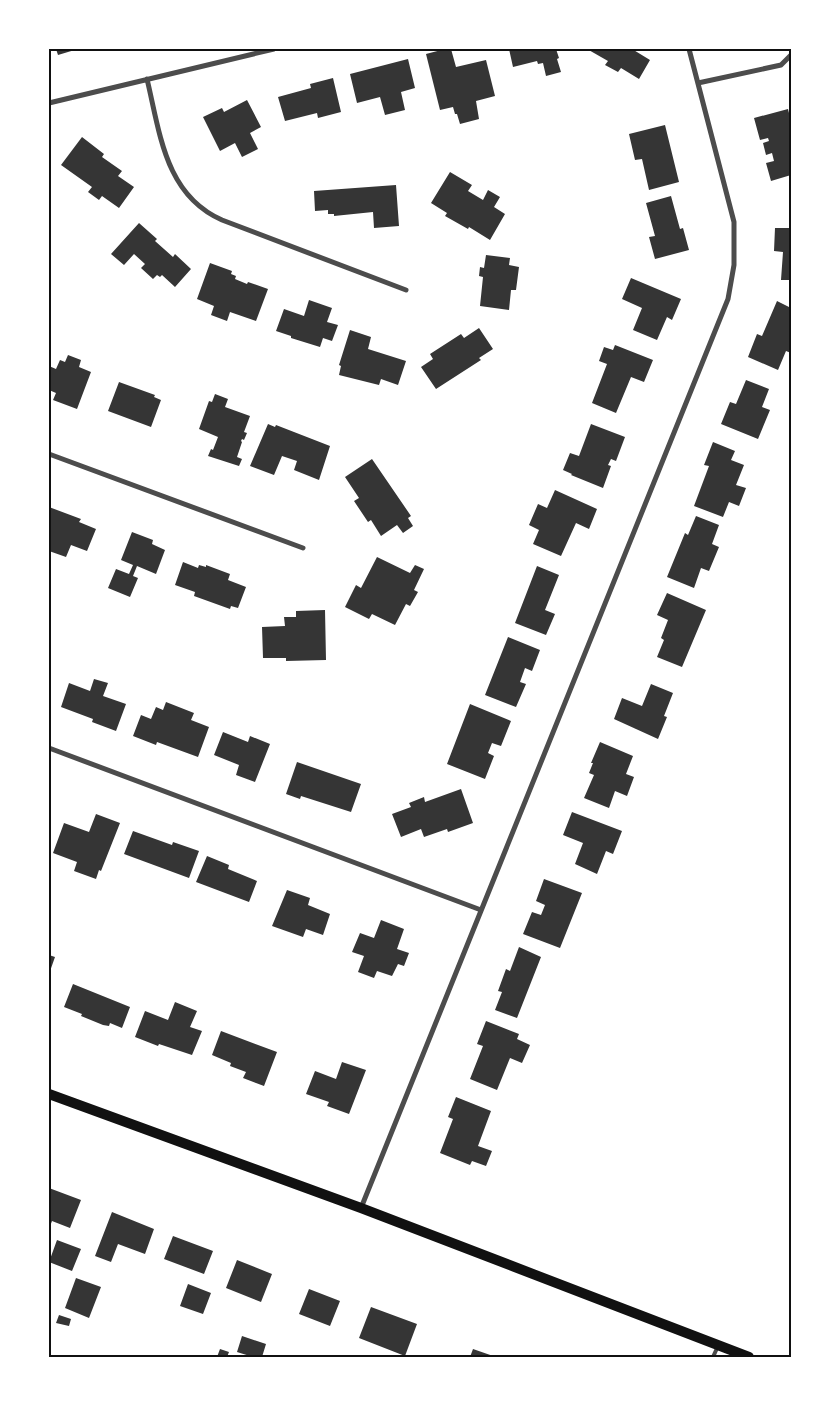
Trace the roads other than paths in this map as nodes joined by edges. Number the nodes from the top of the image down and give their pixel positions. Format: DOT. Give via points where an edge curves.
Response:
graph roads {
  1 [pos="274,49"];
  2 [pos="690,49"];
  3 [pos="791,55"];
  4 [pos="148,79"];
  5 [pos="698,83"];
  6 [pos="49,103"];
  7 [pos="406,290"];
  8 [pos="49,454"];
  9 [pos="303,548"];
  10 [pos="49,748"];
  11 [pos="481,910"];
  12 [pos="49,1094"];
  13 [pos="361,1208"];
  14 [pos="718,1346"];
  15 [pos="713,1357"];
  16 [pos="748,1357"];
  1 -- 4 [label="street"];
  2 -- 5 [label="street"];
  3 -- 5 [label="street" via="781,64"];
  4 -- 6 [label="street"];
  4 -- 7 [label="street" via="165,155 176,180 200,206 230,224"];
  5 -- 11 [label="street" via="734,222 735,257 730,290"];
  8 -- 9 [label="street"];
  10 -- 11 [label="street"];
  11 -- 13 [label="street"];
  12 -- 13 [label="main road"];
  13 -- 14 [label="main road"];
  14 -- 15 [label="lane"];
  14 -- 16 [label="main road"];
}
